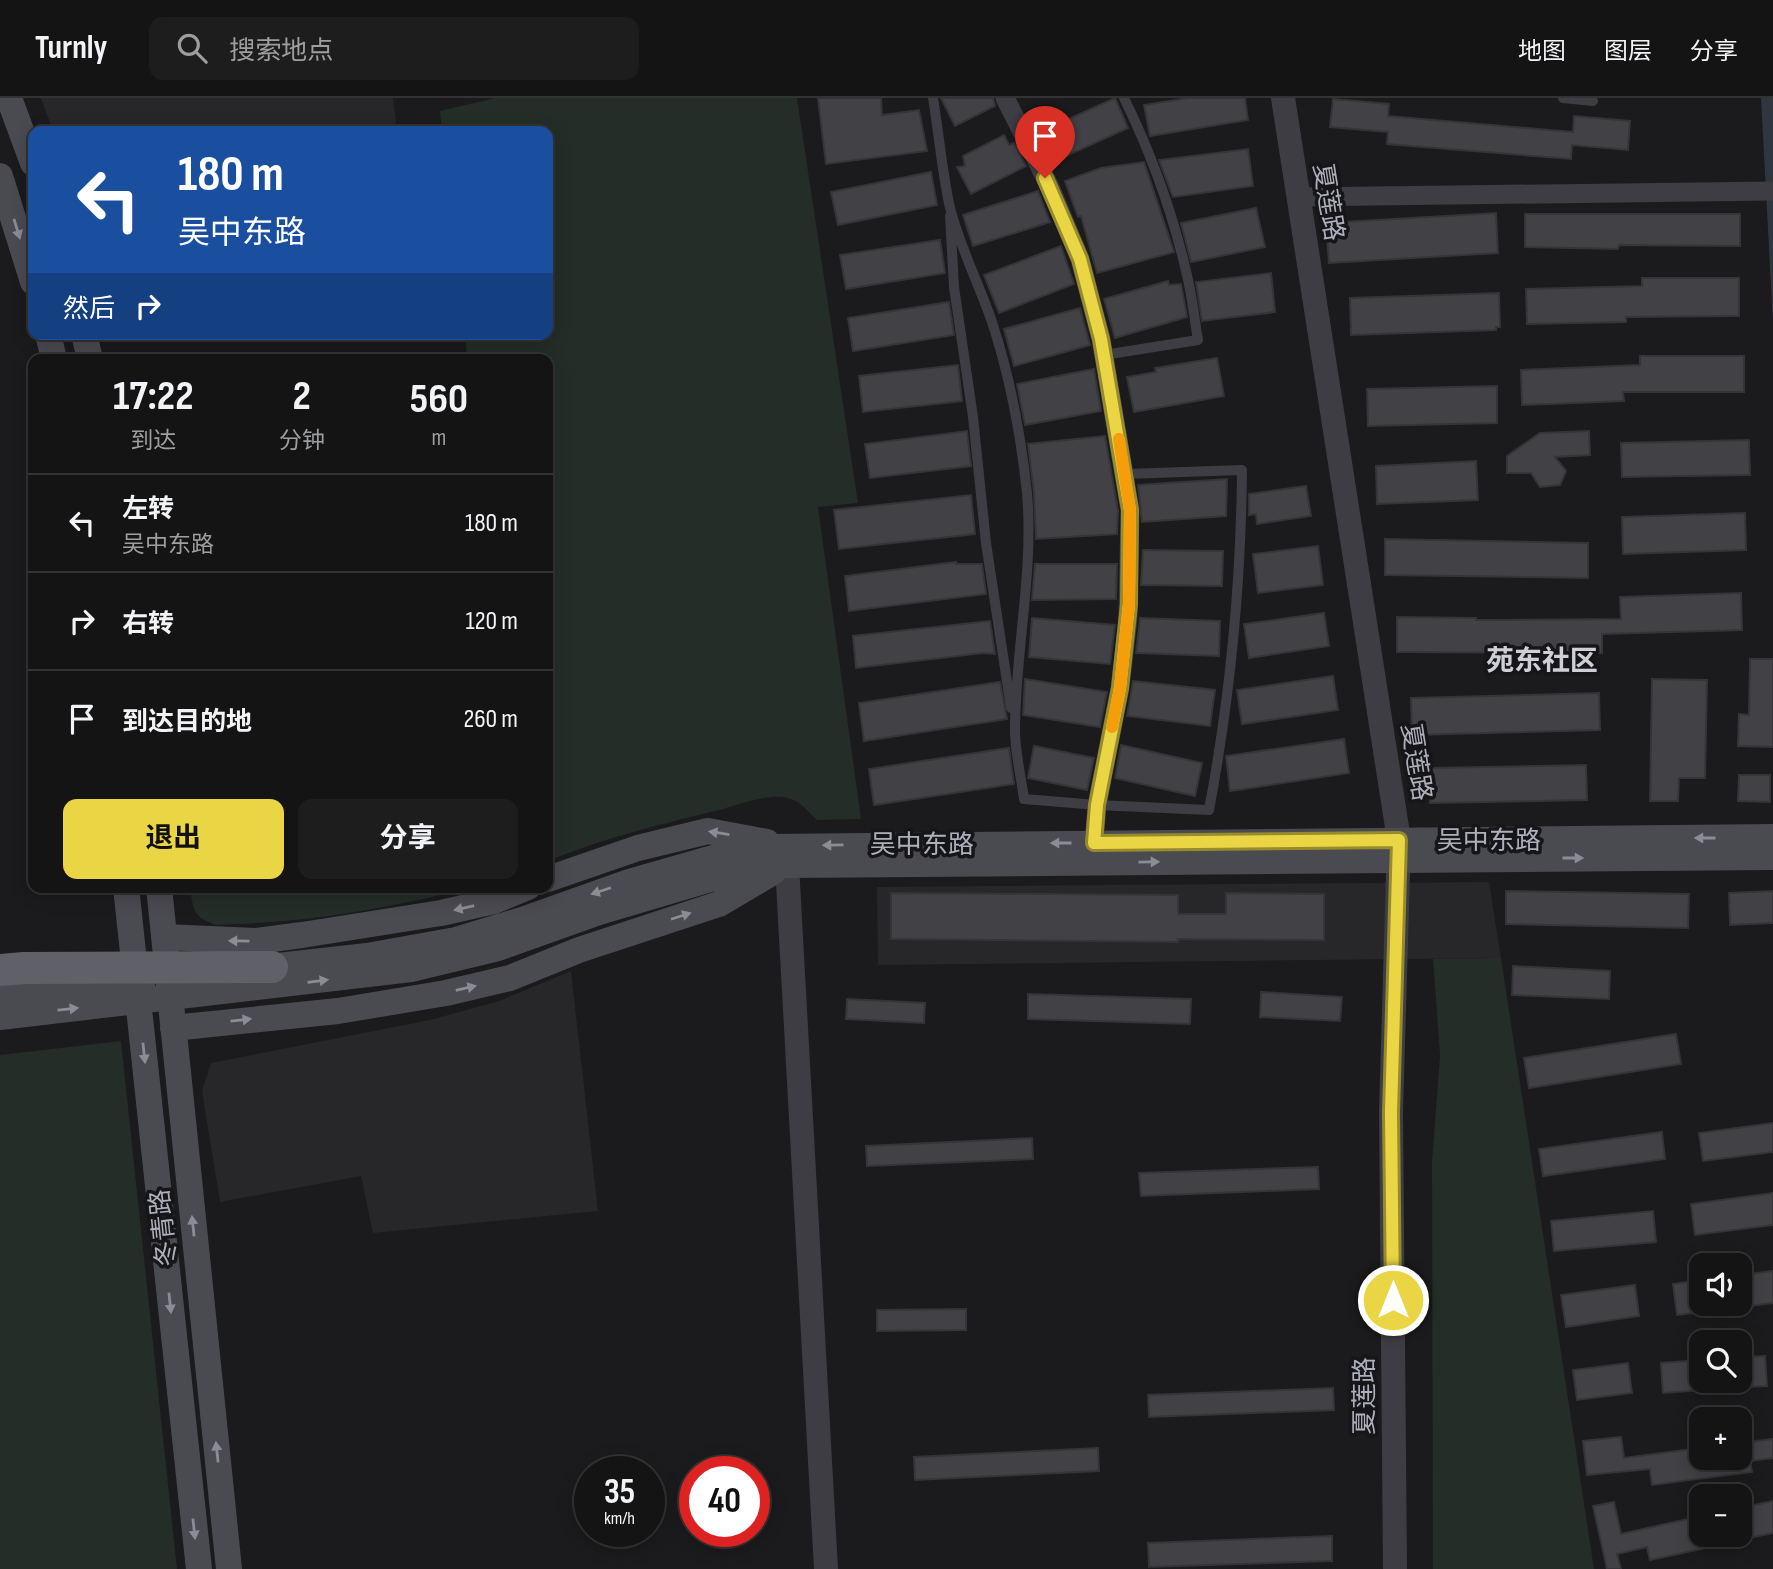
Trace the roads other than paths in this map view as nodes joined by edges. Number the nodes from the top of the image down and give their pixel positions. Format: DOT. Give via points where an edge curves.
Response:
graph roads {
  1 [pos="9,98"];
  2 [pos="933,98"];
  3 [pos="1005,98"];
  4 [pos="1124,98"];
  5 [pos="1283,98"];
  6 [pos="1563,98"];
  7 [pos="1593,101"];
  8 [pos="28,149"];
  9 [pos="0,176"];
  10 [pos="1773,191"];
  11 [pos="1298,197"];
  12 [pos="950,208"];
  13 [pos="28,266"];
  14 [pos="1104,355"];
  15 [pos="1125,474"];
  16 [pos="1015,733"];
  17 [pos="1097,805"];
  18 [pos="1773,837"];
  19 [pos="1094,843"];
  20 [pos="1399,849"];
  21 [pos="786,855"];
  22 [pos="1773,857"];
  23 [pos="553,878"];
  24 [pos="127,893"];
  25 [pos="160,893"];
  26 [pos="513,893"];
  27 [pos="164,937"];
  28 [pos="495,939"];
  29 [pos="272,967"];
  30 [pos="0,970"];
  31 [pos="0,994"];
  32 [pos="0,1017"];
  33 [pos="173,1028"];
  34 [pos="199,1569"];
  35 [pos="229,1569"];
  36 [pos="826,1569"];
  37 [pos="1395,1569"];
  1 -- 8 [label="main road"];
  2 -- 12 [label="lane"];
  3 -- 14 [label="street" via="1080,259"];
  4 -- 14 [label="lane" via="1147,146 1167,207 1186,271 1198,340"];
  5 -- 11 [label="street, 夏莲路"];
  6 -- 7 [label="lane"];
  9 -- 13 [label="main road, one-way"];
  10 -- 11 [label="street"];
  11 -- 20 [label="street, 夏莲路"];
  12 -- 16 [label="lane" via="955,299"];
  12 -- 16 [label="lane" via="1007,375 1027,493 1029,553"];
  14 -- 15 [label="street"];
  15 -- 17 [label="street" via="1130,510 1129,604 1120,688"];
  15 -- 17 [label="lane" via="1242,470 1242,540 1222,744 1209,810"];
  16 -- 17 [label="lane" via="1024,799"];
  17 -- 19 [label="street"];
  18 -- 20 [label="main road, 吴中东路, one-way"];
  19 -- 20 [label="main road, 吴中东路"];
  19 -- 21 [label="main road, 吴中东路, one-way"];
  21 -- 20 [label="main road, 吴中东路, one-way"];
  20 -- 22 [label="main road, 吴中东路, one-way"];
  20 -- 37 [label="street, 夏莲路" via="1391,1112"];
  21 -- 23 [label="main road, one-way" via="709,831 638,848"];
  21 -- 28 [label="main road"];
  33 -- 21 [label="main road, one-way" via="338,1011 510,978 719,904"];
  21 -- 36 [label="street"];
  24 -- 34 [label="main road, 冬青路, one-way"];
  25 -- 27 [label="main road, 冬青路"];
  26 -- 27 [label="main road, one-way" via="441,913 257,941"];
  27 -- 33 [label="main road, 冬青路"];
  28 -- 29 [label="main road"];
  32 -- 28 [label="main road, one-way" via="370,975 435,964"];
  29 -- 30 [label="highway"];
  29 -- 31 [label="main road"];
  35 -- 33 [label="main road, 冬青路, one-way"];
}
